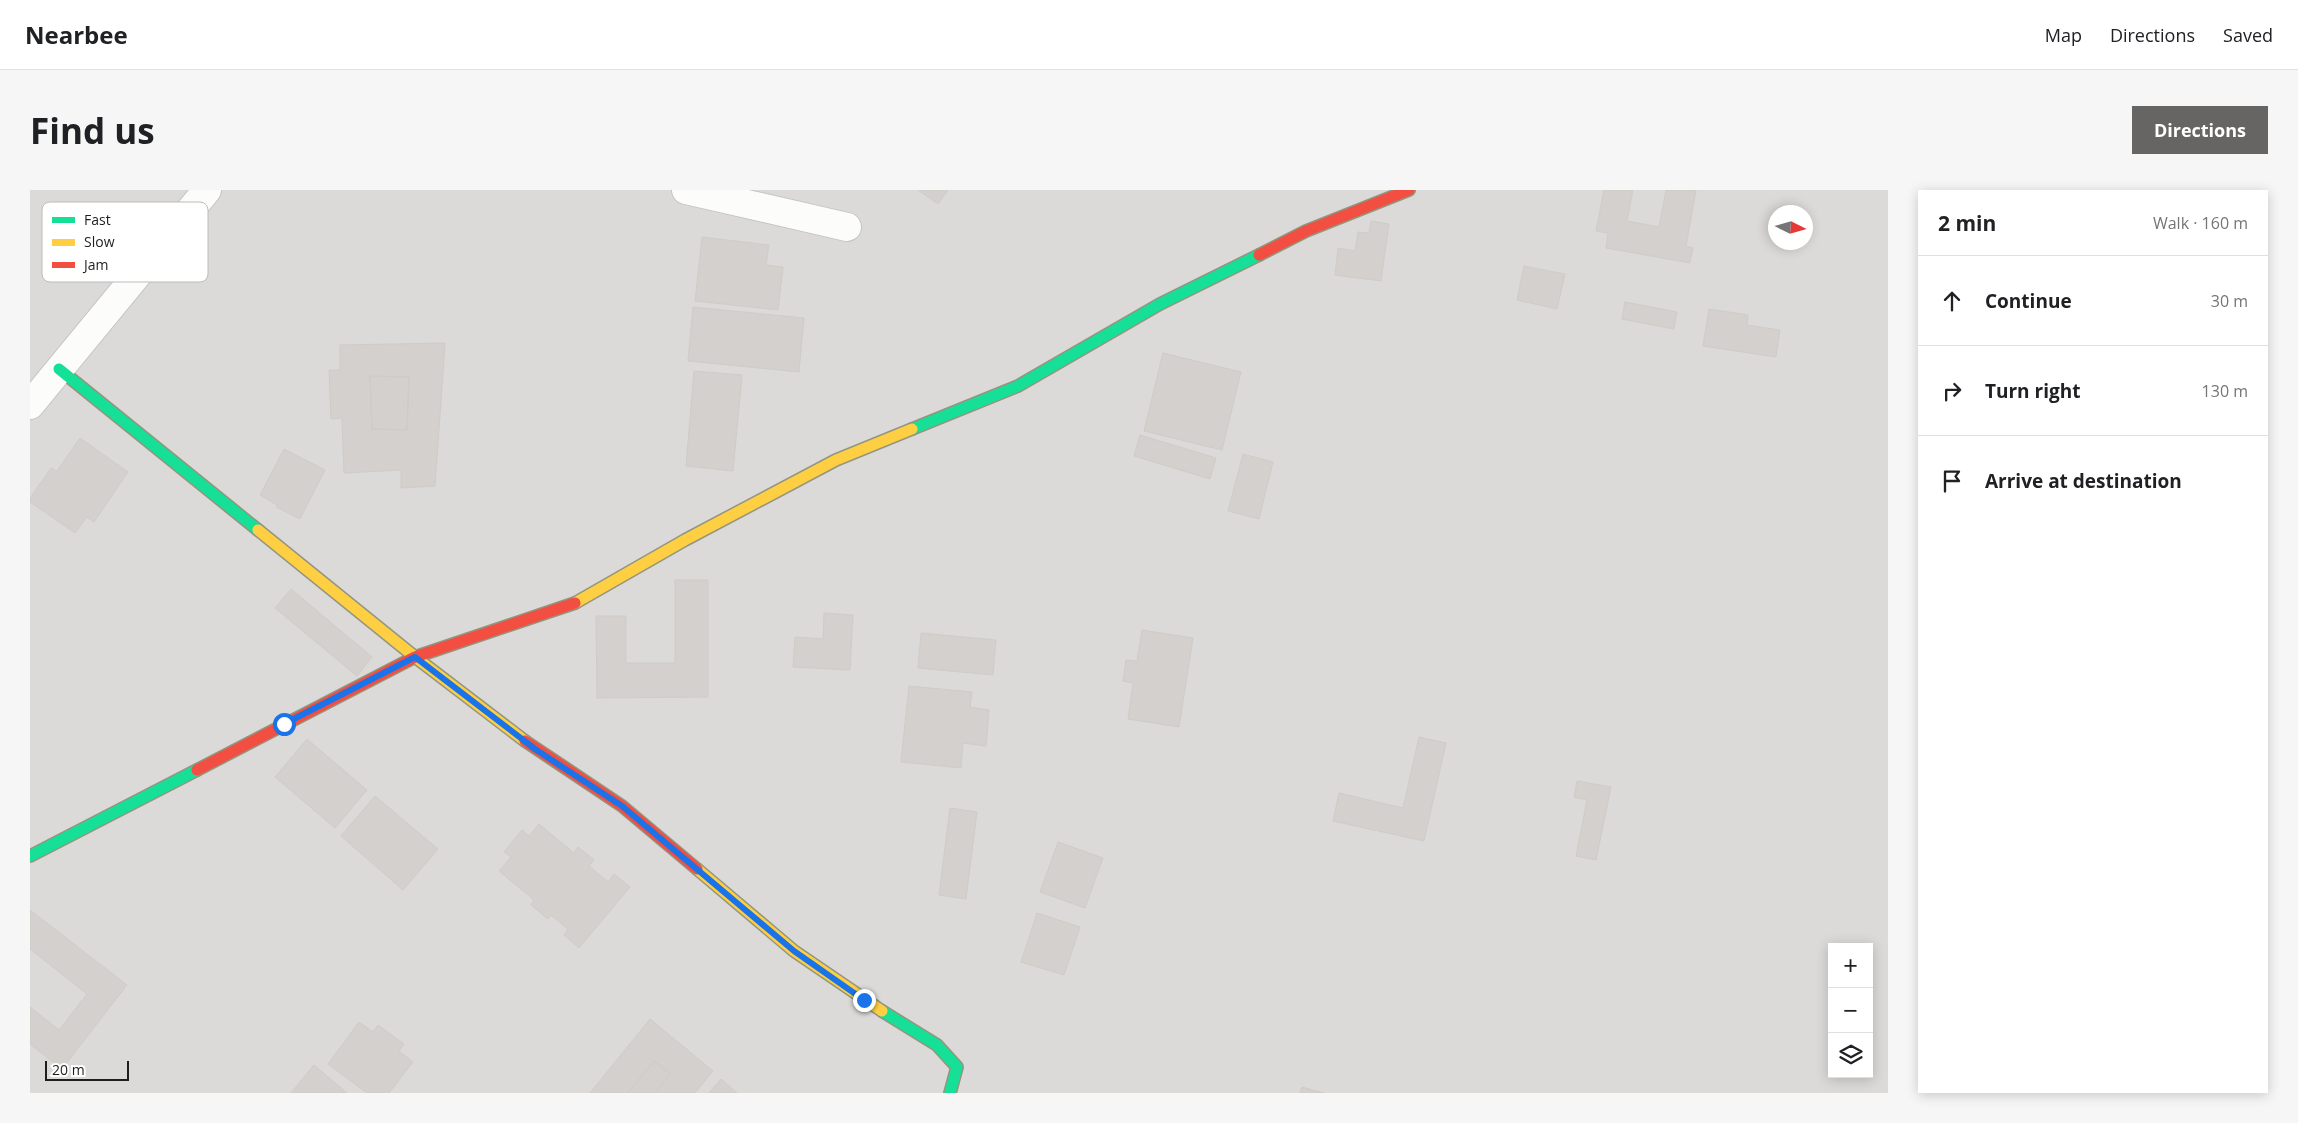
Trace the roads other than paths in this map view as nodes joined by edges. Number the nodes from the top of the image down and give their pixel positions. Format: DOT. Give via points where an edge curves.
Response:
graph roads {
  1 [pos="207,190"];
  2 [pos="686,190"];
  3 [pos="1409,190"];
  4 [pos="197,202"];
  5 [pos="847,227"];
  6 [pos="131,282"];
  7 [pos="59,369"];
  8 [pos="30,405"];
  9 [pos="415,657"];
  10 [pos="30,856"];
  11 [pos="950,1093"];
  1 -- 4 [label="street"];
  2 -- 5 [label="street"];
  3 -- 9 [label="street" via="1306,231 1160,304 1018,386 836,460 577,602"];
  6 -- 7 [label="street"];
  7 -- 8 [label="street"];
  7 -- 9 [label="street"];
  9 -- 10 [label="street"];
  9 -- 11 [label="street" via="535,749 622,806 794,951 937,1045 957,1068"];
}
